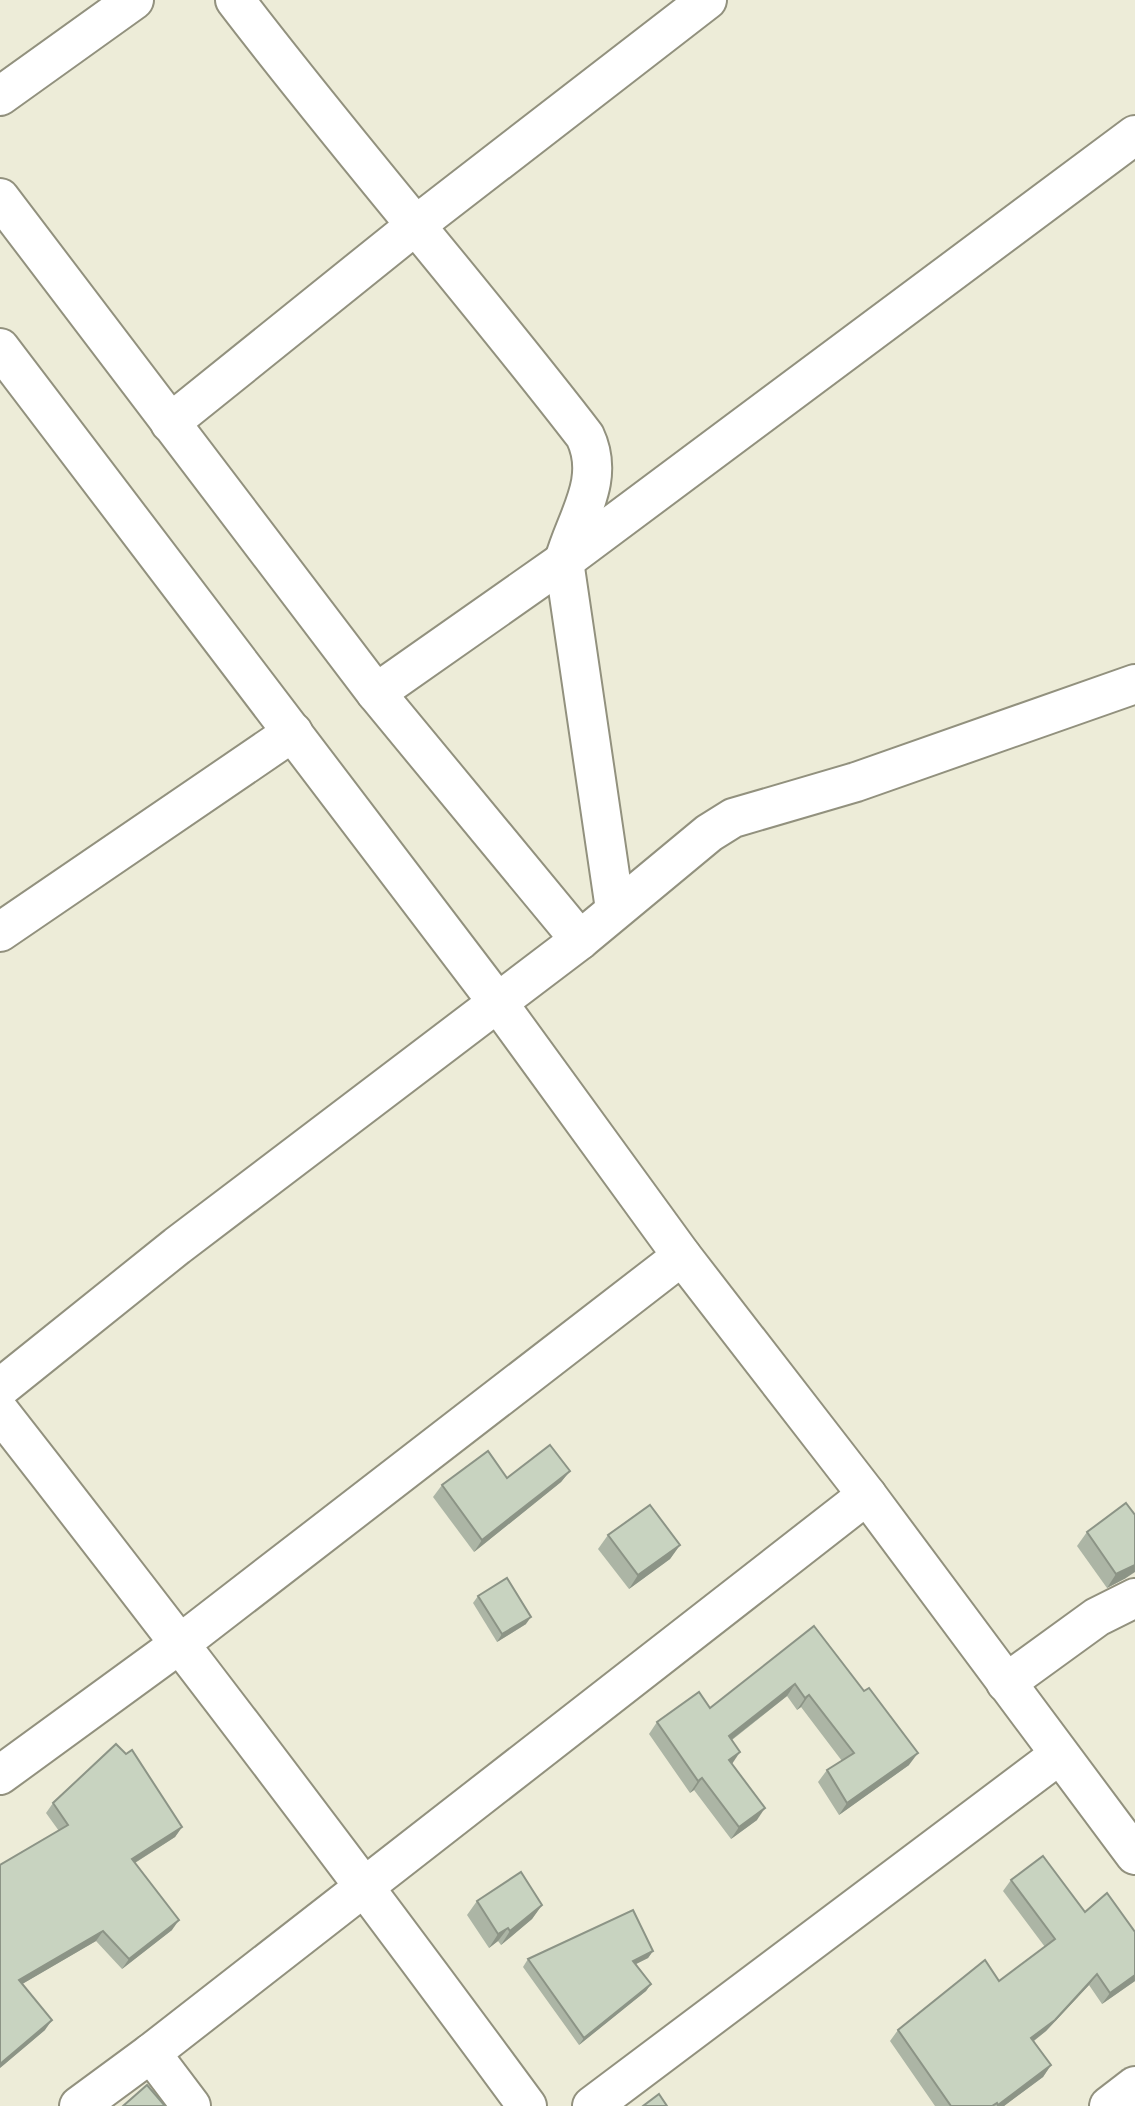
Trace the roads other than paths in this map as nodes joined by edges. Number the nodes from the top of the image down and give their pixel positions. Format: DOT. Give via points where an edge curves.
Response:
graph roads {
  1 [pos="134,0"];
  2 [pos="235,0"];
  3 [pos="703,1"];
  4 [pos="0,96"];
  5 [pos="1135,135"];
  6 [pos="0,198"];
  7 [pos="416,225"];
  8 [pos="0,348"];
  9 [pos="170,423"];
  10 [pos="564,561"];
  11 [pos="1135,684"];
  12 [pos="376,693"];
  13 [pos="293,733"];
  14 [pos="615,909"];
  15 [pos="0,932"];
  16 [pos="580,940"];
  17 [pos="498,1003"];
  18 [pos="682,1256"];
  19 [pos="0,1388"];
  20 [pos="0,1412"];
  21 [pos="867,1495"];
  22 [pos="1135,1598"];
  23 [pos="181,1643"];
  24 [pos="1006,1683"];
  25 [pos="1059,1755"];
  26 [pos="0,1775"];
  27 [pos="1135,1855"];
  28 [pos="366,1886"];
  29 [pos="151,2053"];
  30 [pos="1135,2086"];
  31 [pos="79,2106"];
  32 [pos="191,2106"];
  33 [pos="527,2106"];
  34 [pos="592,2106"];
  35 [pos="1109,2106"];
  1 -- 4 [label="street"];
  2 -- 7 [label="street"];
  3 -- 7 [label="street"];
  5 -- 10 [label="street"];
  6 -- 9 [label="street"];
  7 -- 9 [label="street"];
  7 -- 10 [label="street" via="525,359 593,452 589,494"];
  8 -- 13 [label="street"];
  9 -- 12 [label="street"];
  10 -- 12 [label="street"];
  10 -- 14 [label="street"];
  11 -- 14 [label="street" via="856,782 733,818"];
  12 -- 16 [label="street"];
  13 -- 15 [label="street"];
  13 -- 17 [label="street"];
  14 -- 16 [label="street"];
  16 -- 17 [label="street"];
  17 -- 18 [label="street"];
  17 -- 19 [label="street" via="177,1246"];
  18 -- 21 [label="street"];
  18 -- 23 [label="street"];
  20 -- 23 [label="street"];
  21 -- 24 [label="street"];
  21 -- 28 [label="street"];
  22 -- 24 [label="street" via="1097,1617"];
  23 -- 26 [label="street"];
  23 -- 28 [label="street"];
  24 -- 25 [label="street"];
  25 -- 27 [label="street"];
  25 -- 34 [label="street"];
  28 -- 29 [label="street"];
  28 -- 33 [label="street"];
  29 -- 31 [label="street"];
  29 -- 32 [label="street"];
  30 -- 35 [label="street"];
}
